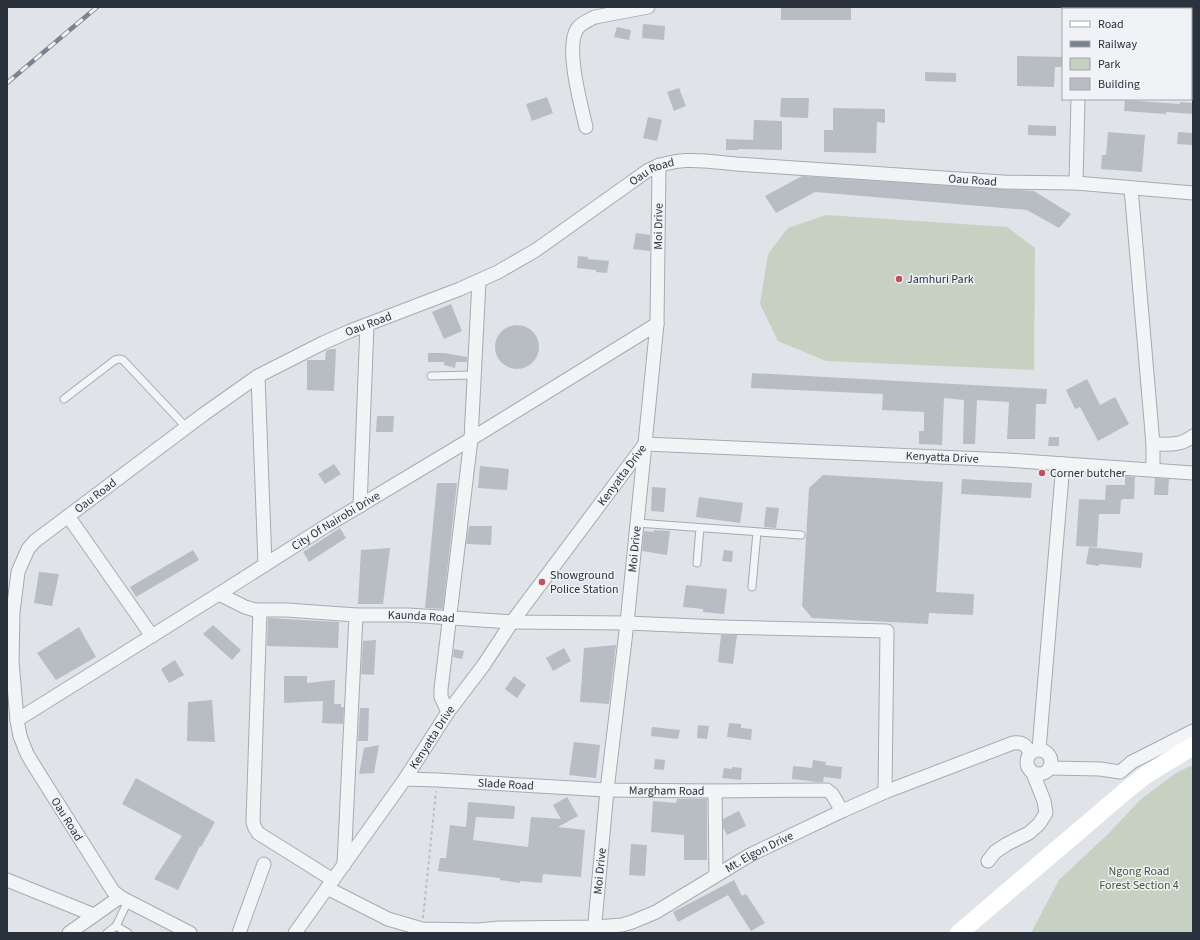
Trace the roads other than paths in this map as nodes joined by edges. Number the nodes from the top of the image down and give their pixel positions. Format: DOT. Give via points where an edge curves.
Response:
graph roads {
  1 [pos="648,7"];
  2 [pos="1078,100"];
  3 [pos="586,127"];
  4 [pos="658,165"];
  5 [pos="1076,183"];
  6 [pos="1131,188"];
  7 [pos="1193,193"];
  8 [pos="480,281"];
  9 [pos="656,324"];
  10 [pos="367,325"];
  11 [pos="474,375"];
  12 [pos="258,376"];
  13 [pos="431,376"];
  14 [pos="64,400"];
  15 [pos="186,426"];
  16 [pos="1193,436"];
  17 [pos="471,439"];
  18 [pos="645,444"];
  19 [pos="1153,444"];
  20 [pos="1063,464"];
  21 [pos="1153,470"];
  22 [pos="1193,473"];
  23 [pos="360,506"];
  24 [pos="68,516"];
  25 [pos="637,522"];
  26 [pos="700,528"];
  27 [pos="757,532"];
  28 [pos="801,536"];
  29 [pos="697,563"];
  30 [pos="265,565"];
  31 [pos="752,587"];
  32 [pos="219,594"];
  33 [pos="260,610"];
  34 [pos="356,615"];
  35 [pos="449,618"];
  36 [pos="512,622"];
  37 [pos="627,622"];
  38 [pos="152,636"];
  39 [pos="448,712"];
  40 [pos="17,720"];
  41 [pos="1193,731"];
  42 [pos="1193,746"];
  43 [pos="1035,751"];
  44 [pos="1050,768"];
  45 [pos="1120,772"];
  46 [pos="1033,773"];
  47 [pos="405,780"];
  48 [pos="1128,789"];
  49 [pos="607,790"];
  50 [pos="715,791"];
  51 [pos="885,792"];
  52 [pos="842,811"];
  53 [pos="988,861"];
  54 [pos="264,864"];
  55 [pos="344,865"];
  56 [pos="716,875"];
  57 [pos="7,880"];
  58 [pos="330,884"];
  59 [pos="124,899"];
  60 [pos="94,915"];
  61 [pos="116,926"];
  62 [pos="595,930"];
  63 [pos="422,931"];
  64 [pos="499,931"];
  65 [pos="69,933"];
  66 [pos="107,933"];
  67 [pos="128,933"];
  68 [pos="190,933"];
  69 [pos="239,933"];
  70 [pos="295,933"];
  71 [pos="960,933"];
  1 -- 3 [label="street" via="595,17 577,29 572,46 573,60"];
  2 -- 5 [label="street"];
  4 -- 5 [label="street, Oau Road" via="677,160 696,160 1003,182"];
  4 -- 8 [label="street, Oau Road" via="536,250"];
  4 -- 9 [label="street, Moi Drive"];
  5 -- 6 [label="street, Oau Road"];
  6 -- 7 [label="street, Oau Road"];
  6 -- 19 [label="street"];
  8 -- 10 [label="street, Oau Road"];
  8 -- 11 [label="street"];
  9 -- 17 [label="street, City Of Nairobi Drive"];
  9 -- 18 [label="street, Moi Drive"];
  10 -- 12 [label="street, Oau Road" via="323,343"];
  10 -- 23 [label="street"];
  11 -- 13 [label="lane"];
  11 -- 17 [label="street"];
  12 -- 15 [label="street, Oau Road"];
  12 -- 30 [label="street"];
  14 -- 15 [label="lane" via="115,360 120,359"];
  15 -- 24 [label="street, Oau Road"];
  16 -- 19 [label="street" via="1178,444"];
  17 -- 23 [label="street, City Of Nairobi Drive"];
  17 -- 35 [label="street"];
  18 -- 20 [label="street, Kenyatta Drive"];
  18 -- 25 [label="street, Moi Drive"];
  18 -- 36 [label="street, Kenyatta Drive"];
  19 -- 21 [label="street"];
  20 -- 21 [label="street, Kenyatta Drive"];
  20 -- 43 [label="street"];
  21 -- 22 [label="street, Kenyatta Drive"];
  23 -- 30 [label="street, City Of Nairobi Drive"];
  24 -- 38 [label="street"];
  24 -- 40 [label="street, Oau Road" via="35,541 28,549 18,572 12,648"];
  25 -- 26 [label="lane"];
  25 -- 37 [label="street, Moi Drive"];
  26 -- 27 [label="lane"];
  26 -- 29 [label="lane"];
  27 -- 28 [label="lane"];
  27 -- 31 [label="lane"];
  30 -- 32 [label="street, City Of Nairobi Drive"];
  32 -- 33 [label="street, Kaunda Road" via="250,609"];
  32 -- 38 [label="street, City Of Nairobi Drive"];
  33 -- 34 [label="street, Kaunda Road"];
  33 -- 58 [label="street, Mt. Elgon Drive" via="254,826 258,832"];
  34 -- 35 [label="street, Kaunda Road"];
  34 -- 55 [label="street"];
  35 -- 36 [label="street, Kaunda Road"];
  35 -- 39 [label="street" via="441,689"];
  36 -- 37 [label="street, Kaunda Road"];
  36 -- 39 [label="street, Kenyatta Drive"];
  37 -- 49 [label="street, Moi Drive"];
  37 -- 51 [label="street, Kaunda Road" via="887,631"];
  38 -- 40 [label="street, City Of Nairobi Drive"];
  39 -- 47 [label="street, Kenyatta Drive"];
  40 -- 59 [label="street, Oau Road" via="23,744 33,764 103,877 113,891"];
  41 -- 45 [label="street" via="1132,762"];
  42 -- 48 [label="street" via="1147,774"];
  43 -- 44 [label="street" via="1046,751 1050,755"];
  43 -- 46 [label="street" via="1028,756 1027,762"];
  43 -- 51 [label="street, Mt. Elgon Drive" via="1020,742 1013,743"];
  44 -- 45 [label="street"];
  44 -- 46 [label="street" via="1046,773"];
  45 -- 48 [label="street" via="1120,778"];
  46 -- 53 [label="street" via="1046,813 1029,833 995,852"];
  47 -- 49 [label="street, Slade Road"];
  47 -- 55 [label="street, Kenyatta Drive"];
  48 -- 71 [label="street"];
  49 -- 50 [label="street, Margham Road"];
  49 -- 62 [label="street, Moi Drive"];
  50 -- 52 [label="street" via="827,790"];
  50 -- 56 [label="street, Margham Road"];
  51 -- 52 [label="street, Mt. Elgon Drive"];
  52 -- 56 [label="street, Mt. Elgon Drive" via="750,855"];
  54 -- 69 [label="street"];
  55 -- 58 [label="street, Kenyatta Drive"];
  56 -- 62 [label="street, Mt. Elgon Drive" via="674,902 632,922"];
  57 -- 60 [label="street"];
  58 -- 63 [label="street, Mt. Elgon Drive" via="388,919"];
  58 -- 70 [label="street, Kenyatta Drive"];
  59 -- 60 [label="street"];
  59 -- 61 [label="lane"];
  59 -- 68 [label="street, Oau Road"];
  60 -- 65 [label="street"];
  61 -- 66 [label="lane"];
  61 -- 67 [label="lane"];
  62 -- 64 [label="street, Mt. Elgon Drive"];
  63 -- 64 [label="street, Mt. Elgon Drive"];
}
